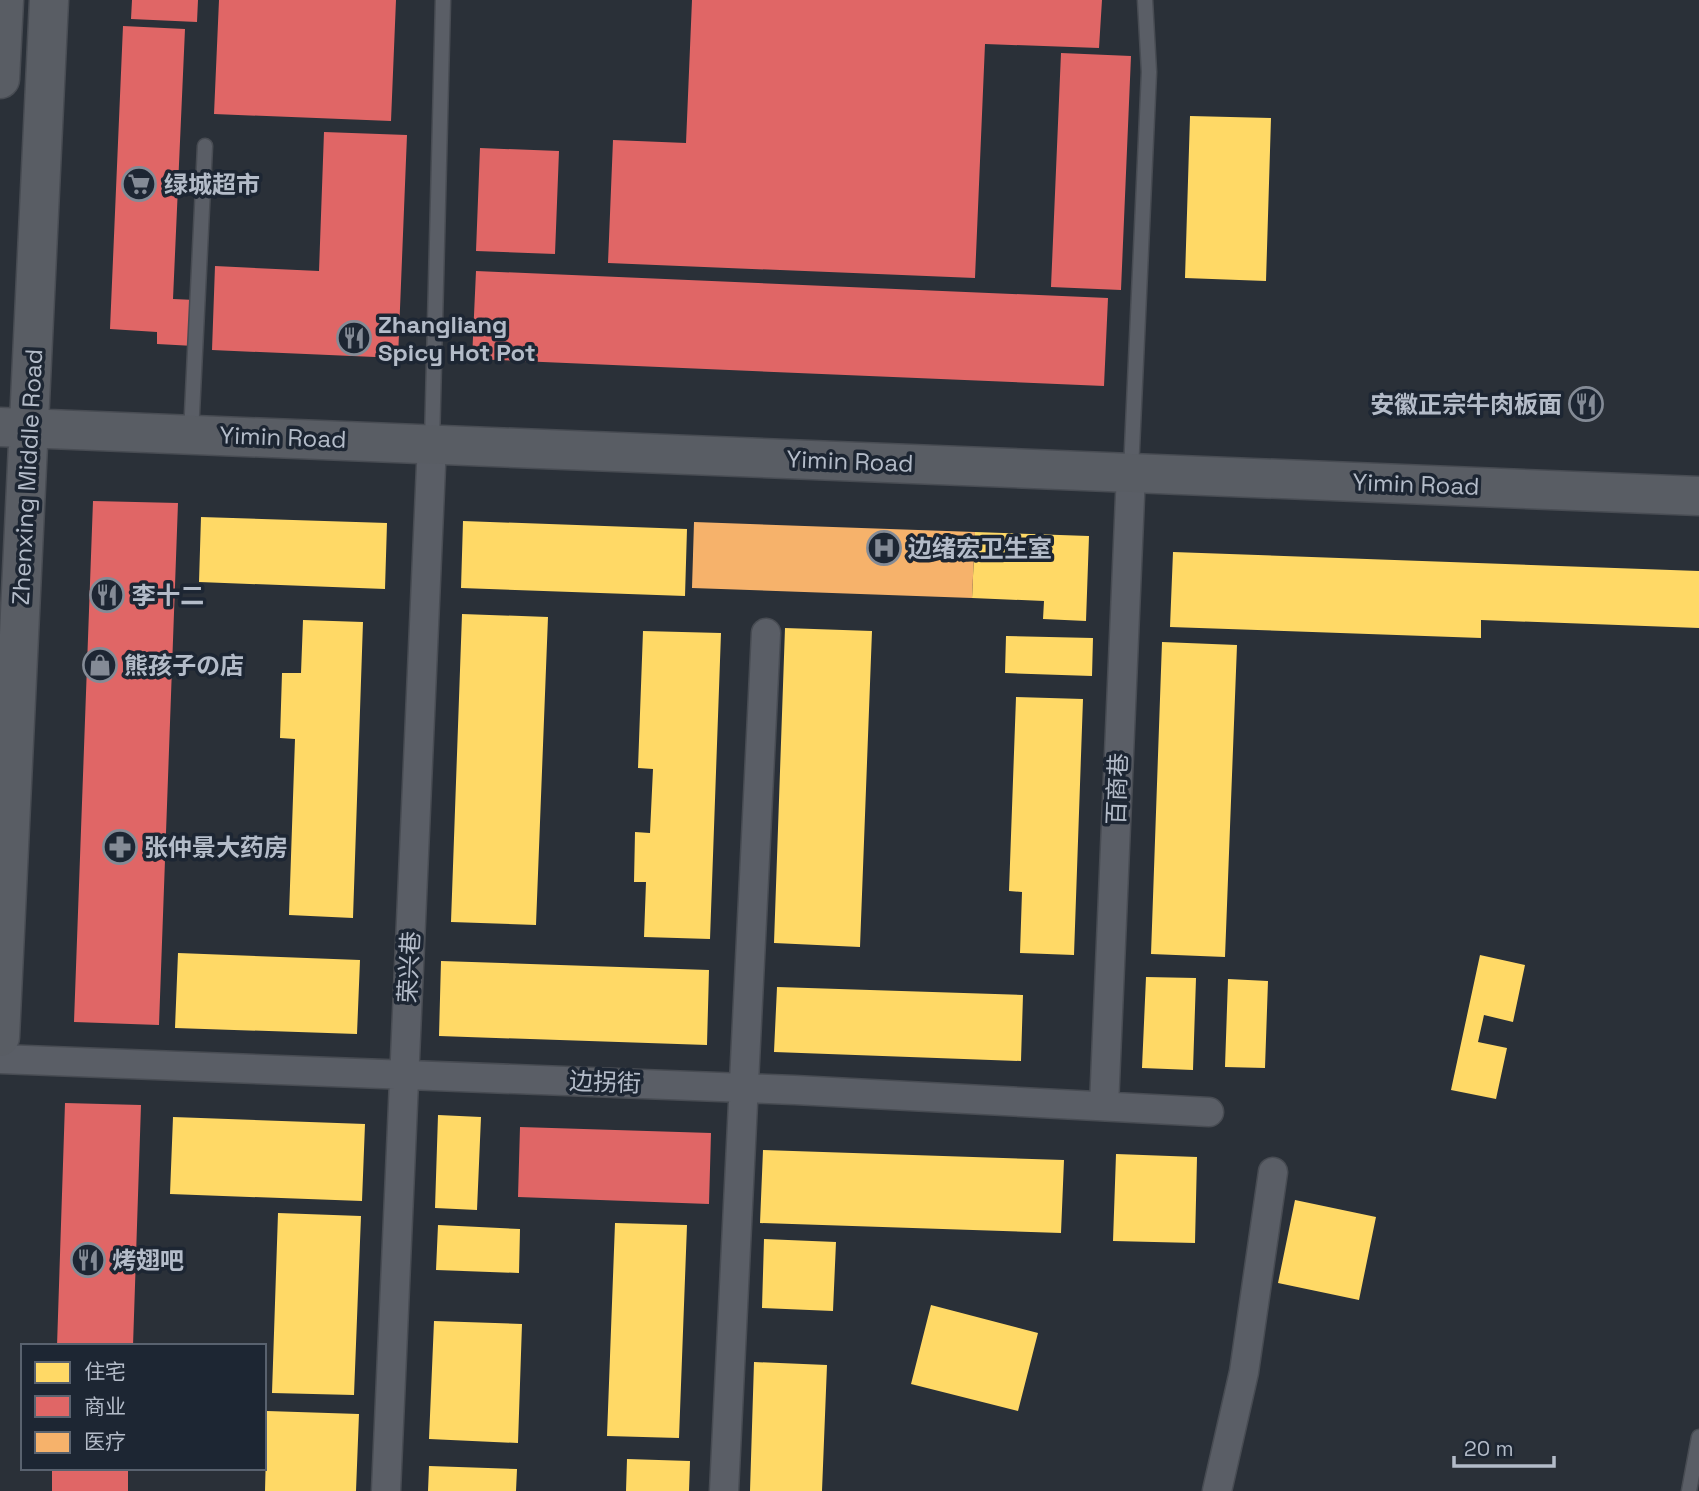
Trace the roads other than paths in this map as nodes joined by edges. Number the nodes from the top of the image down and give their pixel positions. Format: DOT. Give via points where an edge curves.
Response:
graph roads {
  1 [pos="4,0"];
  2 [pos="49,0"];
  3 [pos="443,0"];
  4 [pos="1145,0"];
  5 [pos="0,79"];
  6 [pos="205,146"];
  7 [pos="15,427"];
  8 [pos="191,434"];
  9 [pos="432,443"];
  10 [pos="1131,473"];
  11 [pos="1699,496"];
  12 [pos="766,633"];
  13 [pos="0,1037"];
  14 [pos="0,1059"];
  15 [pos="404,1074"];
  16 [pos="744,1088"];
  17 [pos="1104,1106"];
  18 [pos="1209,1112"];
  19 [pos="1273,1171"];
  20 [pos="1699,1437"];
  21 [pos="386,1491"];
  22 [pos="724,1491"];
  23 [pos="1217,1491"];
  24 [pos="1689,1491"];
  1 -- 5 [label="street"];
  2 -- 7 [label="street, Zhenxing Middle Road"];
  3 -- 9 [label="lane"];
  4 -- 10 [label="lane" via="1149,72"];
  6 -- 8 [label="lane"];
  7 -- 8 [label="street, Yimin Road"];
  7 -- 13 [label="street, Zhenxing Middle Road"];
  8 -- 9 [label="street, Yimin Road"];
  9 -- 10 [label="street, Yimin Road"];
  9 -- 15 [label="street, 荣兴巷"];
  10 -- 11 [label="street, Yimin Road"];
  10 -- 17 [label="street, 百商巷"];
  12 -- 16 [label="street"];
  14 -- 15 [label="street, 边拐街"];
  15 -- 16 [label="street, 边拐街"];
  15 -- 21 [label="street, 荣兴巷"];
  16 -- 17 [label="street, 边拐街"];
  16 -- 22 [label="street"];
  17 -- 18 [label="street, 边拐街"];
  19 -- 23 [label="street" via="1244,1371"];
  20 -- 24 [label="lane"];
}
